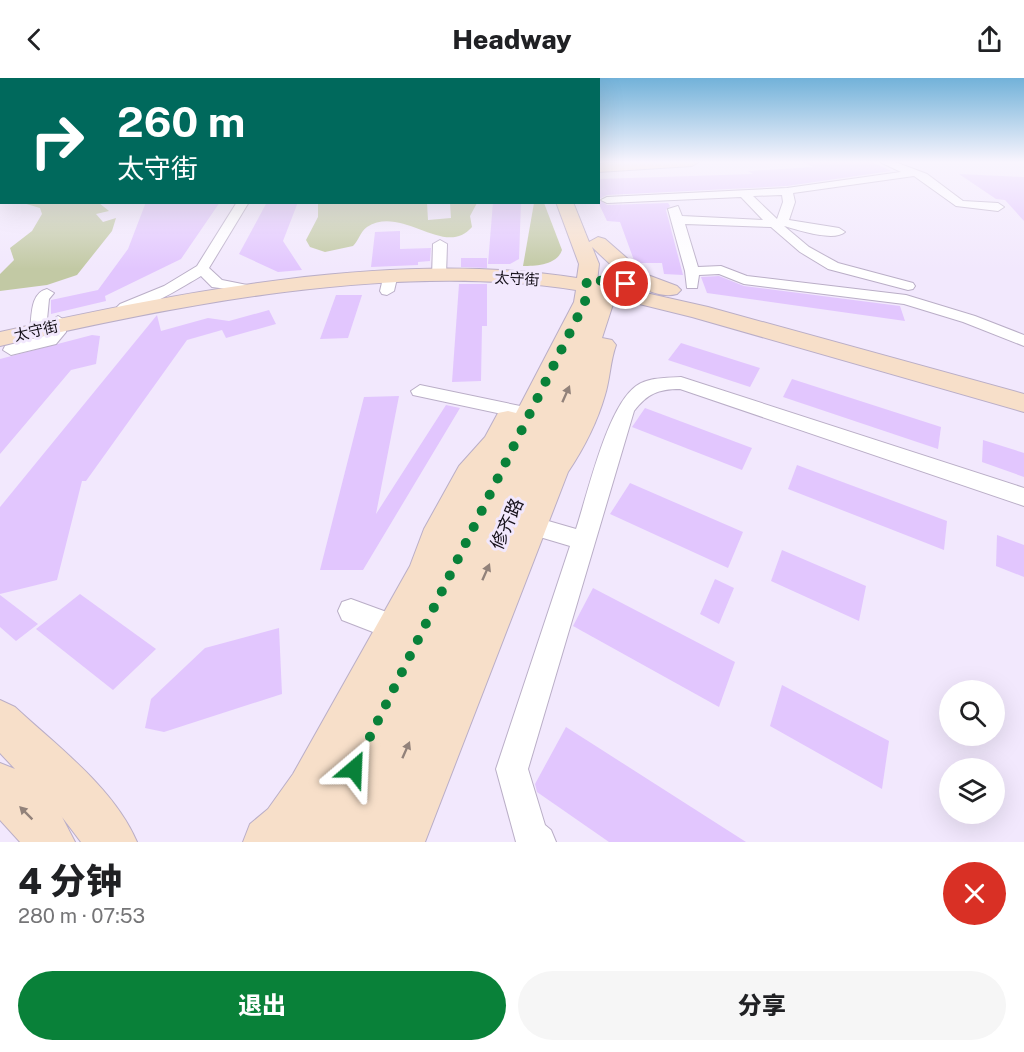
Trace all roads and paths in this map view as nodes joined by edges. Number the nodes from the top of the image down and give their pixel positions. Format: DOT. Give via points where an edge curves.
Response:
graph roads {
  1 [pos="669,197"];
  2 [pos="668,198"];
  3 [pos="748,198"];
  4 [pos="788,198"];
  5 [pos="952,198"];
  6 [pos="242,204"];
  7 [pos="248,204"];
  8 [pos="565,204"];
  9 [pos="998,207"];
  10 [pos="679,220"];
  11 [pos="774,227"];
  12 [pos="839,232"];
  13 [pos="440,244"];
  14 [pos="588,253"];
  15 [pos="206,270"];
  16 [pos="439,274"];
  17 [pos="535,276"];
  18 [pos="249,288"];
  19 [pos="688,290"];
  20 [pos="906,290"];
  21 [pos="46,292"];
  22 [pos="140,305"];
  23 [pos="910,318"];
  24 [pos="48,326"];
  25 [pos="581,333"];
  26 [pos="4,341"];
  27 [pos="1024,341"];
  28 [pos="1024,390"];
  29 [pos="420,391"];
  30 [pos="1024,403"];
  31 [pos="522,412"];
  32 [pos="1024,497"];
  33 [pos="531,525"];
  34 [pos="584,541"];
  35 [pos="351,611"];
  36 [pos="408,632"];
  37 [pos="0,722"];
  38 [pos="363,751"];
  39 [pos="0,786"];
  40 [pos="376,839"];
  41 [pos="50,842"];
  42 [pos="112,842"];
  43 [pos="268,842"];
  44 [pos="294,842"];
  45 [pos="318,842"];
  46 [pos="539,842"];
  1 -- 10 [label="street"];
  2 -- 14 [label="street"];
  3 -- 11 [label="street"];
  4 -- 11 [label="street"];
  5 -- 9 [label="street" via="960,204"];
  6 -- 15 [label="street"];
  7 -- 15 [label="street"];
  8 -- 14 [label="street"];
  10 -- 11 [label="street"];
  10 -- 19 [label="street"];
  11 -- 12 [label="street"];
  11 -- 20 [label="street" via="823,262"];
  13 -- 16 [label="street"];
  14 -- 17 [label="street, 太守街"];
  14 -- 17 [label="street"];
  14 -- 19 [label="street, 太守街"];
  14 -- 19 [label="street" via="638,278"];
  14 -- 25 [label="street, 修齐路"];
  15 -- 18 [label="street" via="217,284"];
  15 -- 22 [label="street"];
  15 -- 22 [label="street"];
  16 -- 17 [label="street, 太守街"];
  16 -- 18 [label="street, 太守街" via="389,281"];
  17 -- 25 [label="street" via="569,301"];
  18 -- 22 [label="street, 太守街"];
  19 -- 20 [label="street" via="721,270 744,280"];
  19 -- 25 [label="street" via="653,306 623,312"];
  19 -- 28 [label="street, 太守街"];
  19 -- 30 [label="street, 太守街"];
  20 -- 23 [label="street"];
  20 -- 27 [label="street"];
  21 -- 24 [label="street" via="42,298"];
  22 -- 24 [label="street, 太守街"];
  24 -- 26 [label="street, 太守街"];
  25 -- 31 [label="street" via="553,335"];
  25 -- 33 [label="street" via="605,345 596,366 592,394 573,442 554,469"];
  40 -- 25 [label="street, 修齐路, one-way"];
  29 -- 31 [label="street"];
  31 -- 36 [label="street" via="474,466 441,529"];
  32 -- 34 [label="street" via="681,383 660,383 645,387 625,410"];
  33 -- 34 [label="street"];
  33 -- 40 [label="street"];
  34 -- 46 [label="street" via="512,769 531,836"];
  35 -- 36 [label="street"];
  36 -- 38 [label="street"];
  36 -- 43 [label="street" via="310,791"];
  37 -- 42 [label="street" via="79,800"];
  38 -- 44 [label="street"];
  38 -- 45 [label="street"];
  41 -- 39 [label="street, one-way"];
}
